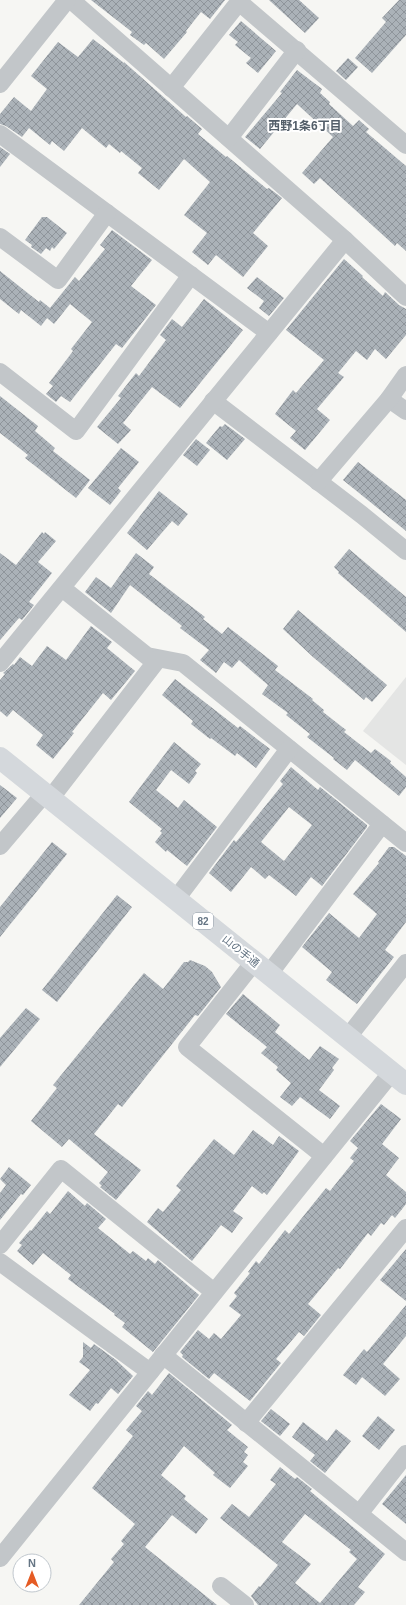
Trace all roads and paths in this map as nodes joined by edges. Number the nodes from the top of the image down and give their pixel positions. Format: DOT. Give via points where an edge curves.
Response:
graph roads {
  1 [pos="67,0"];
  2 [pos="71,0"];
  3 [pos="297,50"];
  4 [pos="0,84"];
  5 [pos="171,88"];
  6 [pos="0,134"];
  7 [pos="229,138"];
  8 [pos="406,145"];
  9 [pos="107,213"];
  10 [pos="0,237"];
  11 [pos="345,240"];
  12 [pos="191,275"];
  13 [pos="406,298"];
  14 [pos="269,333"];
  15 [pos="0,372"];
  16 [pos="406,375"];
  17 [pos="389,399"];
  18 [pos="213,401"];
  19 [pos="406,411"];
  20 [pos="318,482"];
  21 [pos="406,551"];
  22 [pos="62,588"];
  23 [pos="158,658"];
  24 [pos="0,663"];
  25 [pos="289,749"];
  26 [pos="0,758"];
  27 [pos="47,796"];
  28 [pos="382,824"];
  29 [pos="406,844"];
  30 [pos="0,846"];
  31 [pos="176,899"];
  32 [pos="406,963"];
  33 [pos="262,968"];
  34 [pos="348,1037"];
  35 [pos="399,1078"];
  36 [pos="324,1156"];
  37 [pos="406,1228"];
  38 [pos="0,1245"];
  39 [pos="0,1262"];
  40 [pos="214,1292"];
  41 [pos="163,1355"];
  42 [pos="150,1372"];
  43 [pos="246,1423"];
  44 [pos="406,1454"];
  45 [pos="359,1514"];
  46 [pos="406,1552"];
  47 [pos="0,1558"];
  48 [pos="221,1586"];
  49 [pos="245,1605"];
  1 -- 4 [label="street"];
  2 -- 5 [label="street"];
  3 -- 5 [label="street" via="239,2"];
  3 -- 7 [label="street"];
  3 -- 8 [label="street"];
  5 -- 7 [label="street"];
  6 -- 9 [label="street"];
  7 -- 11 [label="street"];
  9 -- 10 [label="street" via="58,280"];
  9 -- 12 [label="street"];
  11 -- 13 [label="street"];
  11 -- 14 [label="street"];
  12 -- 14 [label="street"];
  12 -- 15 [label="street" via="76,431"];
  14 -- 18 [label="street"];
  16 -- 17 [label="street"];
  17 -- 19 [label="street"];
  17 -- 20 [label="street"];
  18 -- 20 [label="street"];
  18 -- 22 [label="street"];
  20 -- 21 [label="street"];
  22 -- 23 [label="street" via="147,656"];
  22 -- 24 [label="street"];
  23 -- 25 [label="street" via="183,663"];
  23 -- 27 [label="street"];
  25 -- 28 [label="street"];
  25 -- 31 [label="street"];
  26 -- 27 [label="main road, 山の手通 / 82"];
  27 -- 30 [label="street" via="27,812"];
  27 -- 31 [label="main road, 山の手通 / 82"];
  28 -- 29 [label="street"];
  28 -- 33 [label="street"];
  31 -- 33 [label="main road, 山の手通 / 82"];
  32 -- 34 [label="street"];
  33 -- 34 [label="main road, 山の手通 / 82"];
  33 -- 36 [label="street" via="187,1047"];
  34 -- 35 [label="main road, 山の手通 / 82"];
  35 -- 36 [label="street"];
  36 -- 40 [label="street"];
  37 -- 43 [label="street"];
  38 -- 40 [label="street" via="61,1169"];
  39 -- 42 [label="street"];
  40 -- 41 [label="street"];
  41 -- 42 [label="street"];
  41 -- 43 [label="street"];
  42 -- 47 [label="street"];
  43 -- 45 [label="street"];
  44 -- 45 [label="street"];
  45 -- 46 [label="street"];
  48 -- 49 [label="street"];
}
